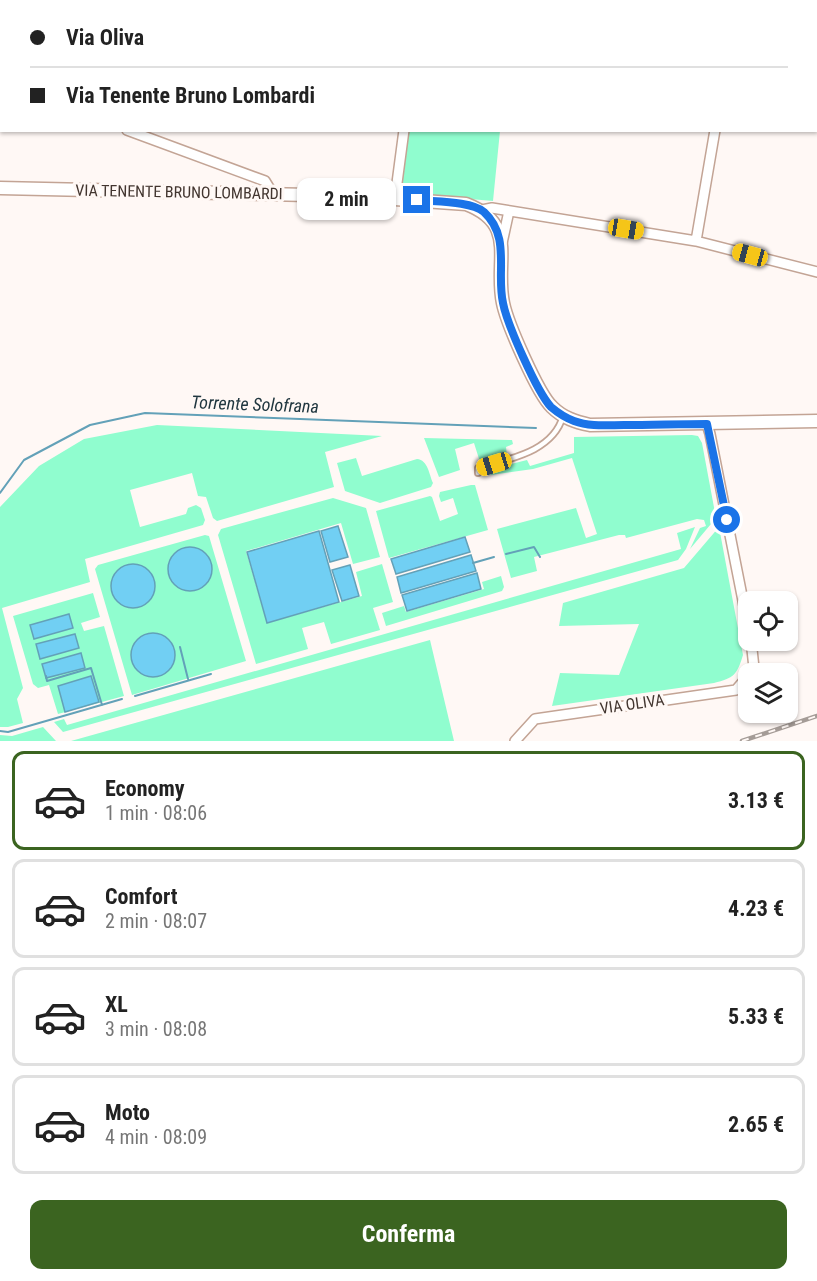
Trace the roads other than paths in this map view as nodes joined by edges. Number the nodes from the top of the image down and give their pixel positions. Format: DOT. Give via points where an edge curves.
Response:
graph roads {
  1 [pos="132,132"];
  2 [pos="404,132"];
  3 [pos="715,132"];
  4 [pos="0,188"];
  5 [pos="273,194"];
  6 [pos="395,198"];
  7 [pos="482,210"];
  8 [pos="508,211"];
  9 [pos="494,223"];
  10 [pos="696,241"];
  11 [pos="502,245"];
  12 [pos="817,272"];
  13 [pos="563,416"];
  14 [pos="817,421"];
  15 [pos="707,424"];
  16 [pos="478,473"];
  17 [pos="741,591"];
  18 [pos="738,688"];
  19 [pos="526,727"];
  20 [pos="515,741"];
  21 [pos="525,741"];
  1 -- 5 [label="street" via="265,181"];
  2 -- 6 [label="street"];
  3 -- 10 [label="street"];
  4 -- 5 [label="main road, VIA TENENTE BRUNO LOMBARDI"];
  5 -- 6 [label="main road, VIA TENENTE BRUNO LOMBARDI"];
  6 -- 7 [label="main road, VIA TENENTE BRUNO LOMBARDI" via="466,204"];
  7 -- 8 [label="street"];
  7 -- 9 [label="main road"];
  8 -- 9 [label="street"];
  8 -- 10 [label="street"];
  8 -- 11 [label="street"];
  9 -- 11 [label="main road"];
  10 -- 12 [label="street"];
  11 -- 13 [label="main road" via="503,303 510,326 543,396"];
  13 -- 15 [label="main road" via="590,425"];
  13 -- 16 [label="lane" via="550,438 530,453 478,468"];
  14 -- 15 [label="main road"];
  15 -- 17 [label="street"];
  18 -- 19 [label="street, VIA OLIVA" via="549,716 535,719"];
  19 -- 20 [label="street"];
  19 -- 21 [label="street"];
}
